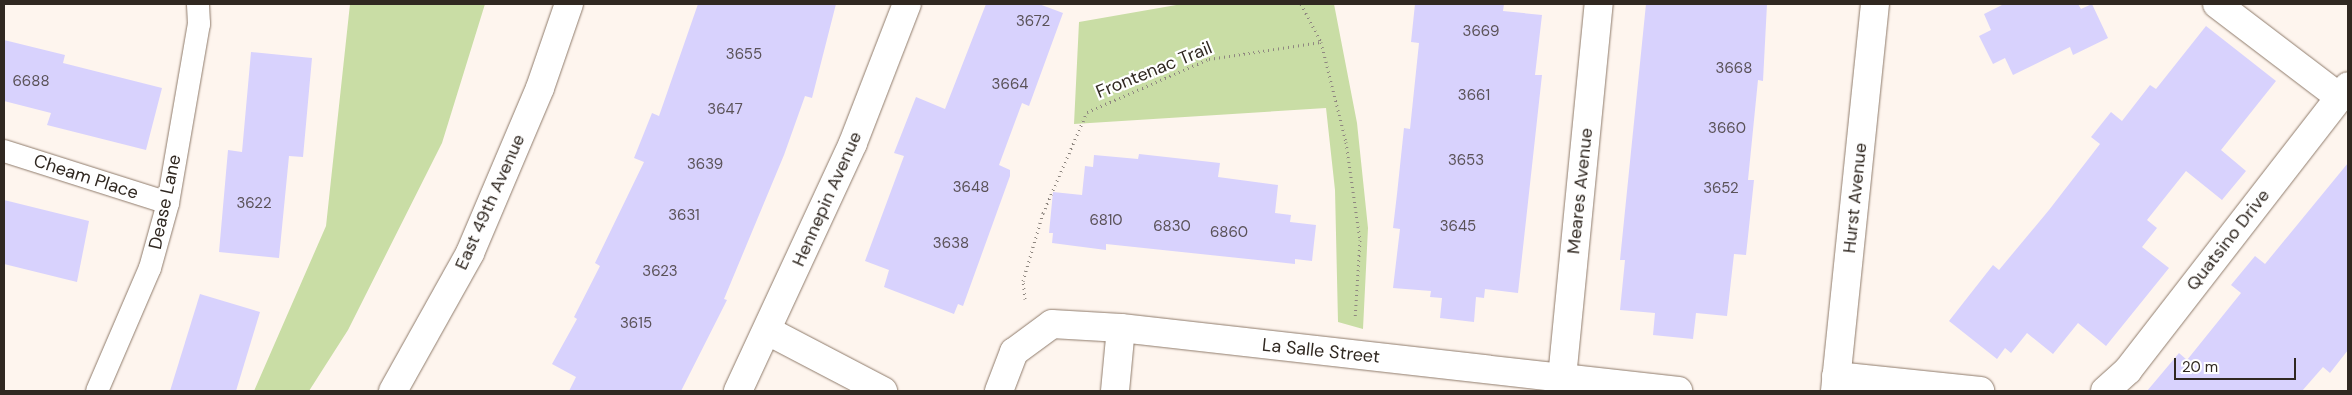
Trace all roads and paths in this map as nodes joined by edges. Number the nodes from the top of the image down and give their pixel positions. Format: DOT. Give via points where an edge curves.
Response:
graph roads {
  1 [pos="198,4"];
  2 [pos="569,4"];
  3 [pos="907,4"];
  4 [pos="1301,4"];
  5 [pos="1599,4"];
  6 [pos="1876,4"];
  7 [pos="2218,4"];
  8 [pos="1321,42"];
  9 [pos="2344,91"];
  10 [pos="4,151"];
  11 [pos="168,203"];
  12 [pos="1121,328"];
  13 [pos="768,332"];
  14 [pos="1031,339"];
  15 [pos="1353,354"];
  16 [pos="1562,378"];
  17 [pos="1836,384"];
  18 [pos="97,391"];
  19 [pos="393,391"];
  20 [pos="738,391"];
  21 [pos="883,391"];
  22 [pos="999,391"];
  23 [pos="1115,391"];
  24 [pos="1678,391"];
  25 [pos="1980,391"];
  26 [pos="2105,391"];
  1 -- 11 [label="lane, Dease Lane" via="199,24"];
  2 -- 19 [label="street, East 49th Avenue" via="540,88 470,253"];
  3 -- 13 [label="street, Hennepin Avenue" via="853,143"];
  4 -- 8 [label="path"];
  5 -- 16 [label="street, Meares Avenue"];
  6 -- 17 [label="street, Hurst Avenue"];
  7 -- 9 [label="street"];
  8 -- 14 [label="path, Frontenac Trail" via="1209,59 1087,112 1043,213 1023,281"];
  8 -- 15 [label="path" via="1346,142 1360,240"];
  9 -- 26 [label="street, Quatsino Drive" via="2128,370"];
  10 -- 11 [label="lane, Cheam Place"];
  11 -- 18 [label="lane, Dease Lane" via="150,268"];
  12 -- 14 [label="street, La Salle Street" via="1052,324"];
  12 -- 15 [label="street, La Salle Street"];
  12 -- 23 [label="street"];
  13 -- 20 [label="street, Hennepin Avenue"];
  13 -- 21 [label="street"];
  14 -- 22 [label="street, La Salle Street" via="1014,352"];
  15 -- 16 [label="street, La Salle Street"];
  16 -- 24 [label="street, La Salle Street"];
  17 -- 25 [label="street"];
}
